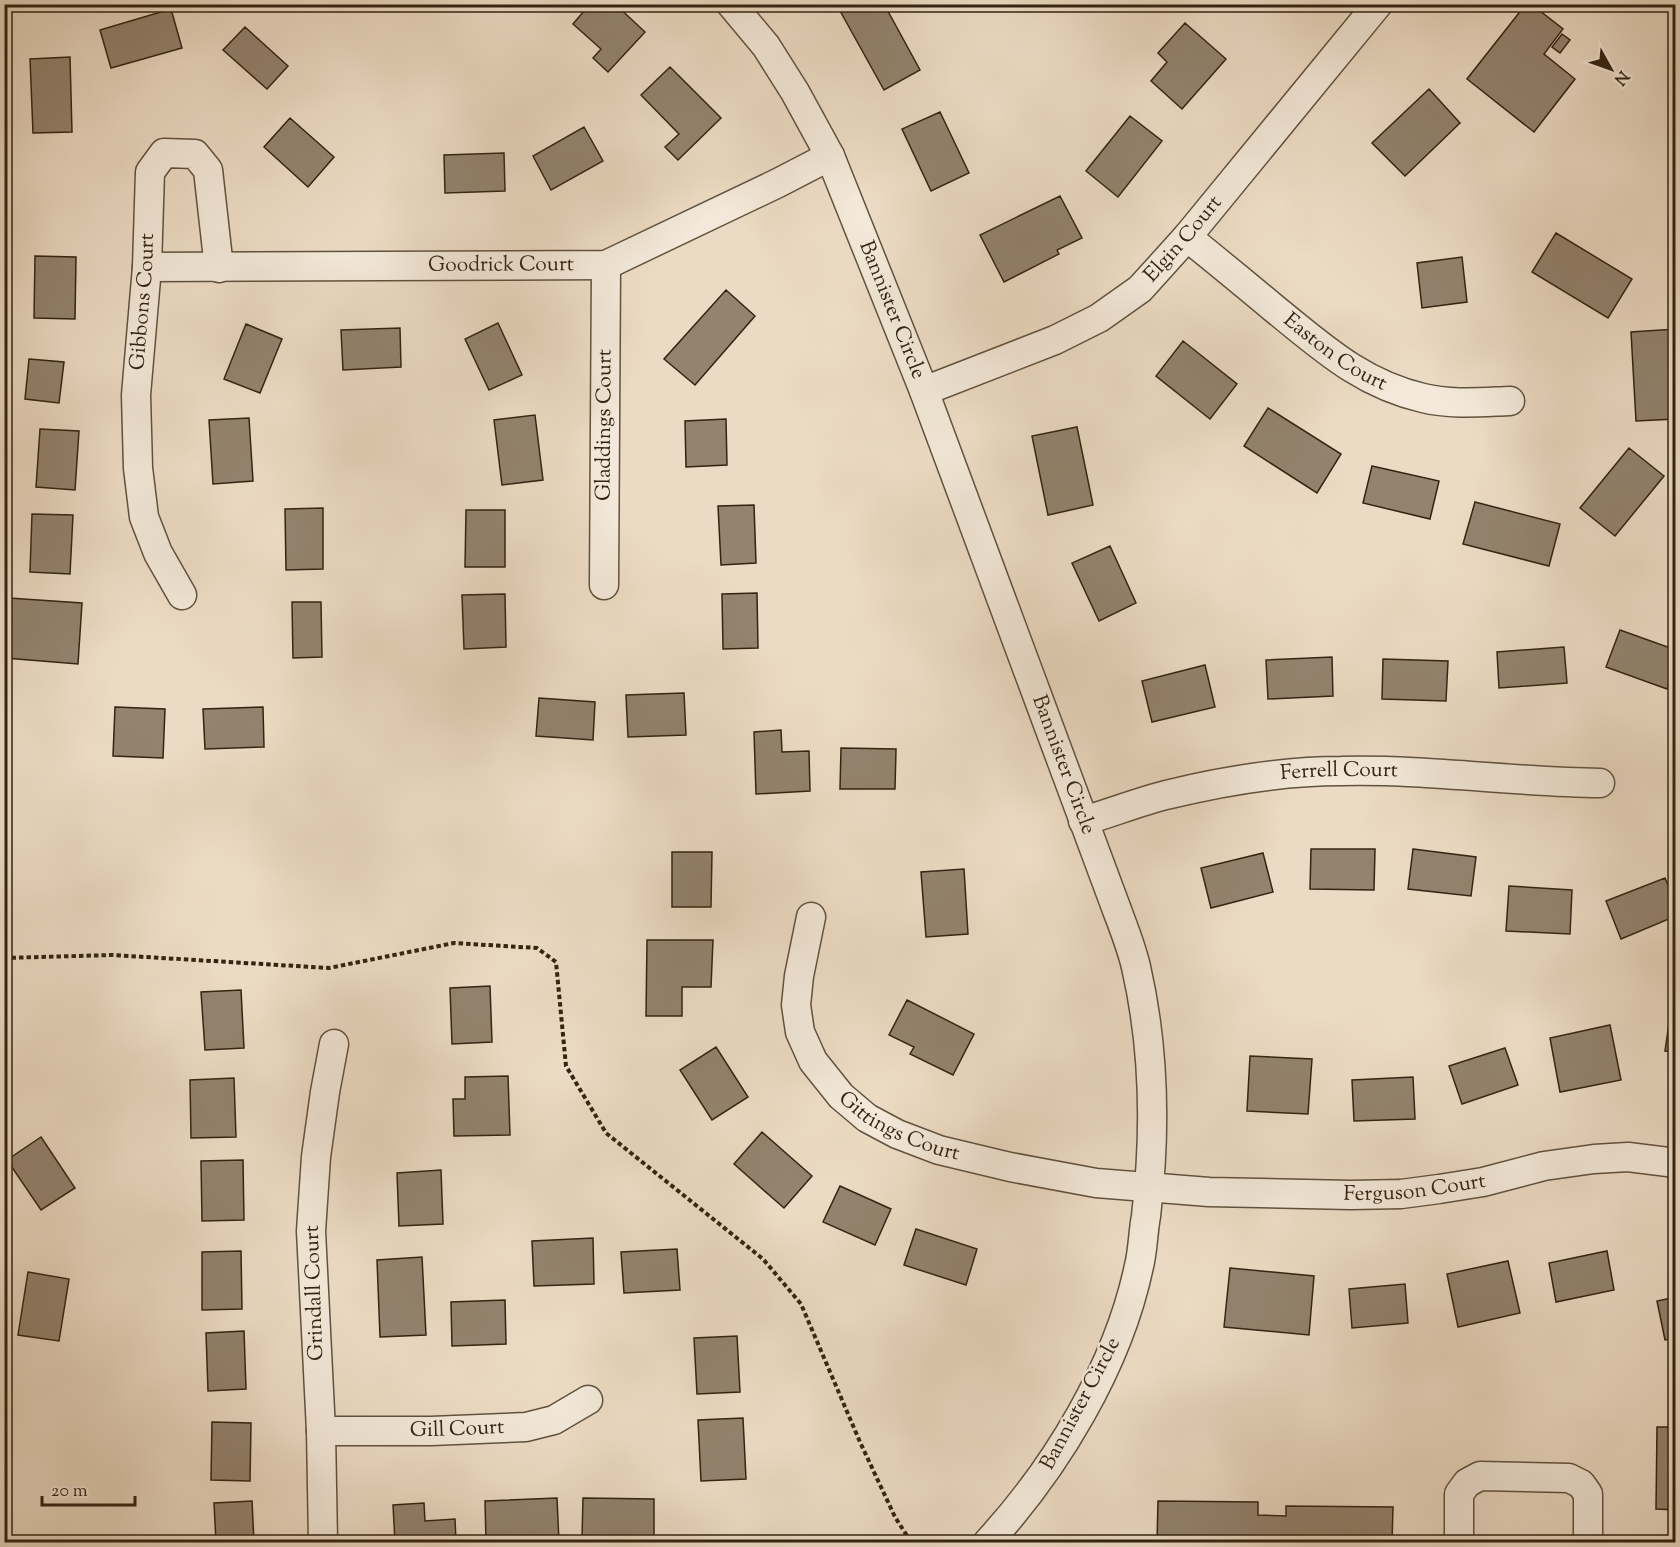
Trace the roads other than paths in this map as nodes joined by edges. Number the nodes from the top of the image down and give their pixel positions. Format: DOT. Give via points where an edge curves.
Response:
graph roads {
  1 [pos="731,4"];
  2 [pos="1378,4"];
  3 [pos="830,156"];
  4 [pos="1187,237"];
  5 [pos="606,265"];
  6 [pos="147,267"];
  7 [pos="219,267"];
  8 [pos="924,391"];
  9 [pos="1510,401"];
  10 [pos="604,585"];
  11 [pos="182,595"];
  12 [pos="1600,783"];
  13 [pos="1083,821"];
  14 [pos="811,917"];
  15 [pos="334,1044"];
  16 [pos="1676,1163"];
  17 [pos="1149,1186"];
  18 [pos="588,1400"];
  19 [pos="321,1431"];
  20 [pos="323,1542"];
  21 [pos="988,1542"];
  22 [pos="1459,1542"];
  23 [pos="1588,1542"];
  1 -- 3 [label="street, Bannister Circle" via="766,46"];
  2 -- 4 [label="street, Elgin Court"];
  3 -- 5 [label="street, Goodrick Court"];
  3 -- 8 [label="street, Bannister Circle"];
  4 -- 8 [label="street, Elgin Court" via="1140,289 1099,318"];
  4 -- 9 [label="street, Easton Court" via="1360,375 1425,398"];
  5 -- 7 [label="street, Goodrick Court"];
  5 -- 10 [label="street, Gladdings Court"];
  6 -- 7 [label="street, Goodrick Court"];
  6 -- 7 [label="street, Gibbons Court" via="150,172 164,153 195,154 208,170"];
  6 -- 11 [label="street, Gibbons Court" via="136,395 138,468 144,517 158,553"];
  8 -- 13 [label="street, Bannister Circle"];
  12 -- 13 [label="street, Ferrell Court" via="1448,773 1340,771 1274,775 1164,796"];
  13 -- 17 [label="street, Bannister Circle" via="1136,965 1153,1073"];
  14 -- 17 [label="street, Gittings Court" via="796,1005 800,1032 827,1080 867,1118 939,1150 1096,1183"];
  15 -- 19 [label="street, Grindall Court" via="316,1157 311,1231"];
  16 -- 17 [label="street, Ferguson Court" via="1629,1157 1594,1159 1401,1194 1209,1192"];
  17 -- 21 [label="street, Bannister Circle" via="1139,1266 1104,1368 1049,1468"];
  18 -- 19 [label="street, Gill Court" via="554,1420 526,1427"];
  19 -- 20 [label="street, Grindall Court"];
  22 -- 23 [label="street" via="1459,1494 1467,1482 1480,1476 1569,1478 1581,1484 1588,1494"];
}
